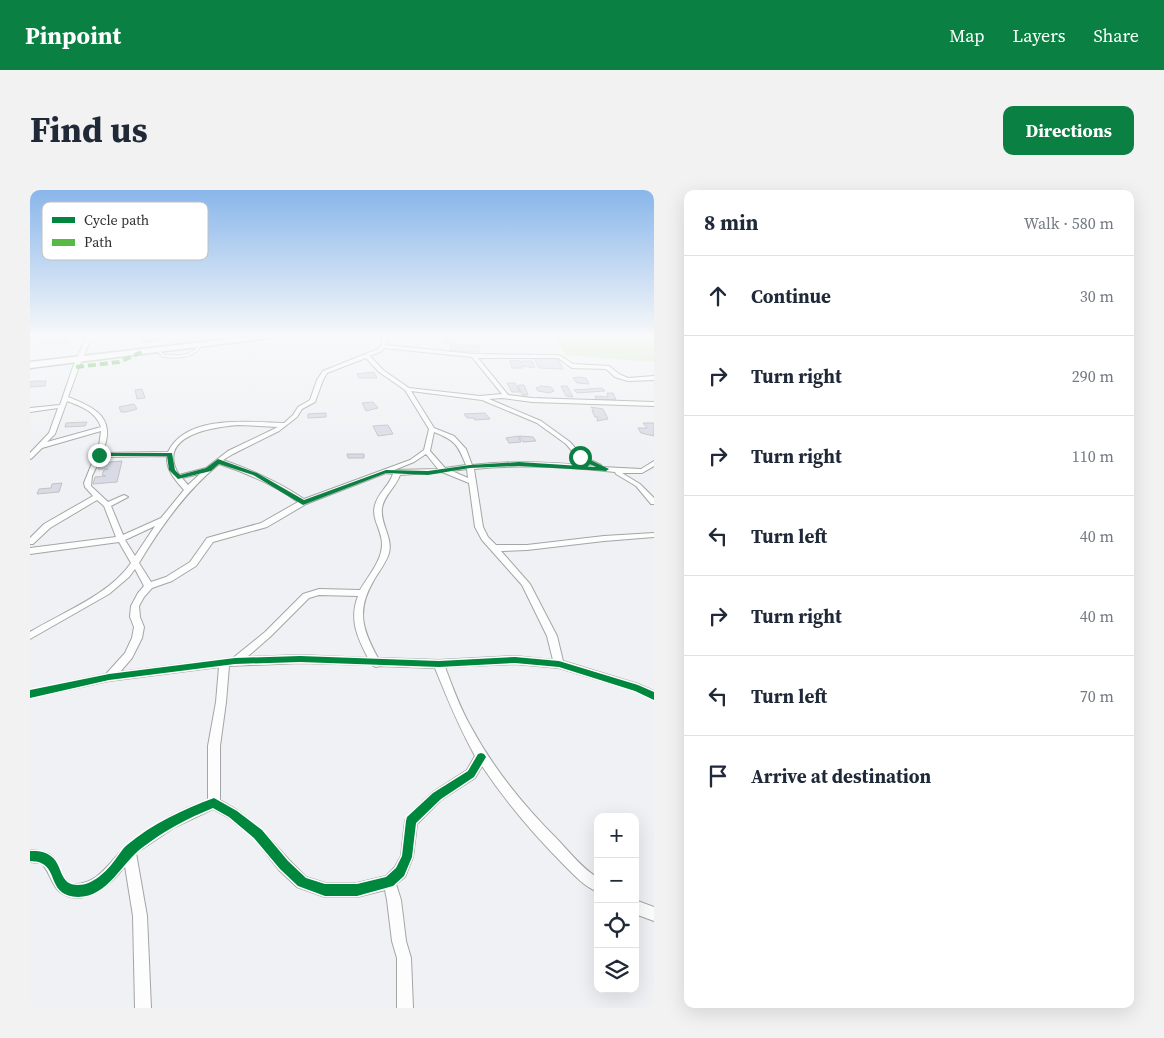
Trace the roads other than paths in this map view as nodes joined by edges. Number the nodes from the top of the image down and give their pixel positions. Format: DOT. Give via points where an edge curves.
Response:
graph roads {
  1 [pos="74,374"];
  2 [pos="324,374"];
  3 [pos="386,374"];
  4 [pos="489,374"];
  5 [pos="614,374"];
  6 [pos="654,378"];
  7 [pos="408,389"];
  8 [pos="507,397"];
  9 [pos="64,398"];
  10 [pos="480,398"];
  11 [pos="654,404"];
  12 [pos="62,406"];
  13 [pos="30,410"];
  14 [pos="284,425"];
  15 [pos="104,428"];
  16 [pos="432,429"];
  17 [pos="42,446"];
  18 [pos="427,450"];
  19 [pos="32,454"];
  20 [pos="170,454"];
  21 [pos="99,455"];
  22 [pos="218,461"];
  23 [pos="654,463"];
  24 [pos="470,466"];
  25 [pos="606,469"];
  26 [pos="208,470"];
  27 [pos="443,470"];
  28 [pos="386,472"];
  29 [pos="397,473"];
  30 [pos="178,477"];
  31 [pos="473,482"];
  32 [pos="188,490"];
  33 [pos="98,496"];
  34 [pos="124,497"];
  35 [pos="303,502"];
  36 [pos="654,502"];
  37 [pos="107,505"];
  38 [pos="164,520"];
  39 [pos="653,535"];
  40 [pos="121,539"];
  41 [pos="30,542"];
  42 [pos="496,548"];
  43 [pos="30,552"];
  44 [pos="135,561"];
  45 [pos="149,586"];
  46 [pos="362,592"];
  47 [pos="30,636"];
  48 [pos="235,661"];
  49 [pos="224,663"];
  50 [pos="376,663"];
  51 [pos="439,664"];
  52 [pos="559,664"];
  53 [pos="109,677"];
  54 [pos="30,694"];
  55 [pos="654,696"];
  56 [pos="481,757"];
  57 [pos="214,803"];
  58 [pos="129,850"];
  59 [pos="30,856"];
  60 [pos="389,882"];
  61 [pos="594,883"];
  62 [pos="639,908"];
  63 [pos="654,914"];
  64 [pos="143,1008"];
  65 [pos="405,1008"];
  1 -- 9 [label="street"];
  2 -- 14 [label="street" via="313,401 300,408 297,417"];
  3 -- 7 [label="street"];
  4 -- 8 [label="street"];
  5 -- 6 [label="street" via="625,379"];
  7 -- 10 [label="street"];
  7 -- 16 [label="street"];
  8 -- 10 [label="street"];
  8 -- 11 [label="street"];
  9 -- 12 [label="street"];
  9 -- 15 [label="street" via="92,408 102,416"];
  10 -- 25 [label="street" via="539,422 568,443 580,457"];
  12 -- 13 [label="street"];
  12 -- 17 [label="street" via="52,434"];
  14 -- 20 [label="street" via="226,424 199,428 181,438"];
  14 -- 22 [label="street"];
  15 -- 17 [label="street"];
  15 -- 21 [label="street"];
  16 -- 18 [label="street"];
  16 -- 24 [label="street" via="457,441"];
  17 -- 19 [label="street"];
  18 -- 27 [label="street"];
  18 -- 28 [label="street" via="412,461"];
  20 -- 21 [label="street"];
  20 -- 30 [label="street" via="172,470"];
  21 -- 33 [label="street" via="87,481 87,486"];
  22 -- 26 [label="street"];
  22 -- 35 [label="street" via="255,474"];
  23 -- 25 [label="street" via="642,470"];
  24 -- 25 [label="street" via="519,464"];
  24 -- 27 [label="street"];
  24 -- 31 [label="street"];
  25 -- 36 [label="street" via="627,477"];
  26 -- 30 [label="street"];
  26 -- 32 [label="street"];
  27 -- 29 [label="street"];
  27 -- 31 [label="street"];
  28 -- 29 [label="street"];
  28 -- 35 [label="street"];
  29 -- 46 [label="street" via="378,510 387,540 386,550"];
  30 -- 32 [label="street"];
  31 -- 42 [label="street" via="479,527 484,538"];
  32 -- 38 [label="street"];
  33 -- 37 [label="street"];
  33 -- 41 [label="street" via="47,526"];
  34 -- 37 [label="street"];
  35 -- 45 [label="street" via="264,525 210,540 193,564 169,579"];
  37 -- 40 [label="street"];
  38 -- 40 [label="street"];
  38 -- 44 [label="street"];
  39 -- 42 [label="street" via="597,538 517,549"];
  40 -- 43 [label="street"];
  40 -- 44 [label="street"];
  42 -- 52 [label="street" via="530,591 552,636"];
  44 -- 45 [label="street"];
  44 -- 47 [label="street" via="127,574 114,585"];
  45 -- 53 [label="street" via="135,606 139,628 137,638 129,655"];
  46 -- 48 [label="street" via="318,592 306,596"];
  46 -- 50 [label="street" via="357,610 359,633"];
  48 -- 49 [label="street"];
  48 -- 50 [label="street" via="300,659"];
  49 -- 53 [label="street"];
  49 -- 57 [label="street" via="214,746"];
  50 -- 51 [label="street"];
  51 -- 52 [label="street" via="515,660"];
  51 -- 56 [label="street" via="468,736"];
  52 -- 55 [label="street"];
  53 -- 54 [label="street"];
  56 -- 60 [label="street" via="471,774 436,796 411,821 407,856 400,872"];
  56 -- 61 [label="street" via="535,827"];
  57 -- 58 [label="street" via="198,808"];
  57 -- 60 [label="street" via="258,834 302,882 325,890 356,890"];
  58 -- 59 [label="street" via="114,870 89,889 80,891 63,887 52,862 46,857"];
  58 -- 64 [label="street" via="140,916"];
  60 -- 65 [label="street" via="404,958"];
  62 -- 63 [label="street"];
}
